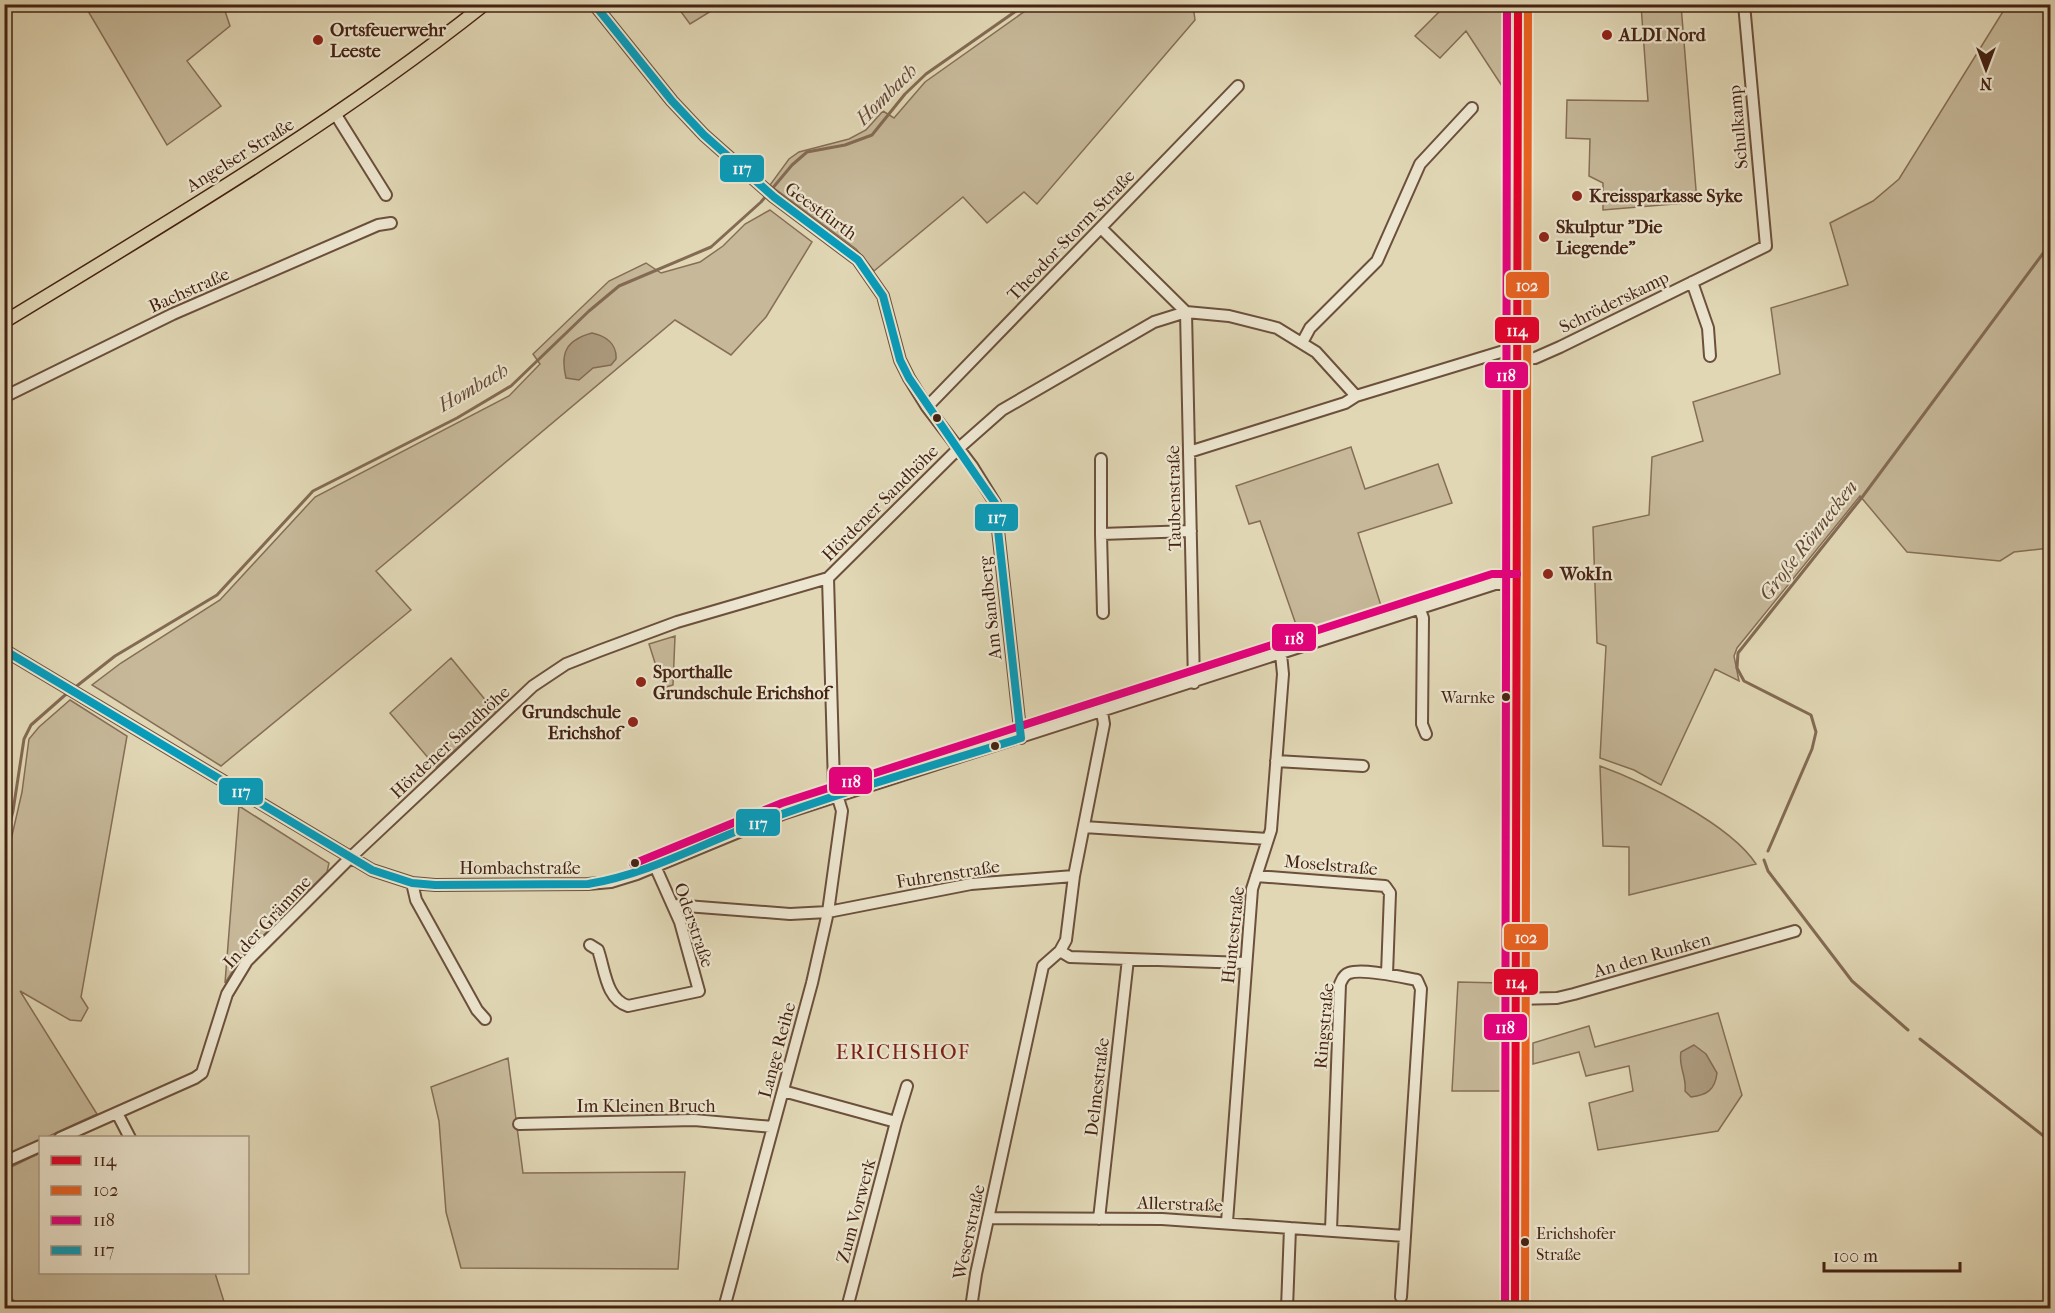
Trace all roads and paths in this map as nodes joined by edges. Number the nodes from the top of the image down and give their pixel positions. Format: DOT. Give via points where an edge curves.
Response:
graph roads {
  1 [pos="485,4"];
  2 [pos="594,4"];
  3 [pos="1518,4"];
  4 [pos="1744,4"];
  5 [pos="1238,86"];
  6 [pos="1472,108"];
  7 [pos="336,115"];
  8 [pos="386,195"];
  9 [pos="391,223"];
  10 [pos="1101,228"];
  11 [pos="1766,246"];
  12 [pos="1692,282"];
  13 [pos="1186,312"];
  14 [pos="4,322"];
  15 [pos="1303,341"];
  16 [pos="1517,353"];
  17 [pos="1710,356"];
  18 [pos="1356,396"];
  19 [pos="4,397"];
  20 [pos="927,407"];
  21 [pos="959,448"];
  22 [pos="1189,452"];
  23 [pos="1101,459"];
  24 [pos="1191,531"];
  25 [pos="1101,534"];
  26 [pos="828,578"];
  27 [pos="1517,584"];
  28 [pos="1420,610"];
  29 [pos="1103,613"];
  30 [pos="4,650"];
  31 [pos="1281,654"];
  32 [pos="1194,683"];
  33 [pos="1102,712"];
  34 [pos="1426,734"];
  35 [pos="1021,738"];
  36 [pos="1276,761"];
  37 [pos="1363,766"];
  38 [pos="838,796"];
  39 [pos="1084,827"];
  40 [pos="1268,839"];
  41 [pos="350,858"];
  42 [pos="655,866"];
  43 [pos="1074,876"];
  44 [pos="1256,876"];
  45 [pos="412,883"];
  46 [pos="673,905"];
  47 [pos="828,912"];
  48 [pos="1795,931"];
  49 [pos="590,945"];
  50 [pos="1060,951"];
  51 [pos="1128,959"];
  52 [pos="1245,963"];
  53 [pos="1387,974"];
  54 [pos="1516,999"];
  55 [pos="485,1019"];
  56 [pos="907,1086"];
  57 [pos="783,1091"];
  58 [pos="117,1113"];
  59 [pos="896,1122"];
  60 [pos="519,1124"];
  61 [pos="773,1127"];
  62 [pos="62,1136"];
  63 [pos="129,1136"];
  64 [pos="39,1146"];
  65 [pos="4,1162"];
  66 [pos="988,1218"];
  67 [pos="1099,1219"];
  68 [pos="1227,1222"];
  69 [pos="1290,1228"];
  70 [pos="1331,1230"];
  71 [pos="1405,1236"];
  72 [pos="1401,1297"];
  73 [pos="724,1308"];
  74 [pos="848,1308"];
  75 [pos="971,1308"];
  76 [pos="1287,1308"];
  77 [pos="1515,1308"];
  1 -- 7 [label="main road, Angelser Straße" via="426,52"];
  2 -- 20 [label="street, Geestfurth" via="672,101 770,194 829,236 868,272 885,303 900,360"];
  3 -- 16 [label="main road"];
  4 -- 11 [label="street, Schulkamp"];
  5 -- 10 [label="street, Theodor-Storm-Straße"];
  6 -- 15 [label="street" via="1420,164 1377,261 1310,328"];
  7 -- 8 [label="street"];
  7 -- 14 [label="main road, Angelser Straße"];
  9 -- 19 [label="street, Bachstraße" via="378,225 173,314"];
  10 -- 13 [label="street"];
  10 -- 20 [label="street, Theodor-Storm-Straße"];
  11 -- 12 [label="street, Schröderskamp"];
  12 -- 16 [label="street, Schröderskamp" via="1535,358"];
  12 -- 17 [label="street, Schröderskamp" via="1708,328"];
  13 -- 15 [label="street, Hördener Sandhöhe" via="1229,316 1277,328"];
  13 -- 21 [label="street, Hördener Sandhöhe" via="1154,322 1016,400"];
  13 -- 22 [label="street, Taubenstraße"];
  15 -- 18 [label="street, Hördener Sandhöhe"];
  16 -- 18 [label="street"];
  16 -- 27 [label="main road"];
  18 -- 22 [label="street" via="1345,403"];
  20 -- 21 [label="street, Geestfurth"];
  21 -- 26 [label="street, Hördener Sandhöhe"];
  21 -- 35 [label="street, Am Sandberg" via="995,503"];
  22 -- 24 [label="street, Taubenstraße"];
  23 -- 25 [label="street"];
  24 -- 25 [label="street"];
  24 -- 32 [label="street, Taubenstraße"];
  25 -- 29 [label="street"];
  26 -- 38 [label="street, Lange Reihe" via="834,785"];
  26 -- 41 [label="street, Hördener Sandhöhe" via="677,622 566,664 533,686"];
  27 -- 28 [label="street, Hombachstraße" via="1496,584"];
  27 -- 54 [label="main road"];
  28 -- 31 [label="street, Hombachstraße"];
  28 -- 34 [label="street" via="1422,724"];
  30 -- 41 [label="street, Hombachstraße"];
  31 -- 32 [label="street, Hombachstraße"];
  31 -- 36 [label="street, Huntestraße"];
  32 -- 33 [label="street, Hombachstraße"];
  33 -- 35 [label="street, Hombachstraße"];
  33 -- 39 [label="street, Weserstraße" via="1104,724"];
  35 -- 38 [label="street, Hombachstraße"];
  36 -- 37 [label="street"];
  36 -- 40 [label="street, Huntestraße"];
  38 -- 42 [label="street, Hombachstraße" via="739,830"];
  38 -- 47 [label="street, Lange Reihe" via="842,811"];
  39 -- 40 [label="street"];
  39 -- 43 [label="street, Weserstraße"];
  40 -- 44 [label="street, Huntestraße"];
  41 -- 45 [label="street, Hombachstraße"];
  41 -- 58 [label="street, In der Grämme" via="237,974 202,1073"];
  42 -- 45 [label="street, Hombachstraße" via="611,882 588,885"];
  42 -- 46 [label="street, Oderstraße"];
  43 -- 47 [label="street, Fuhrenstraße" via="962,886"];
  43 -- 50 [label="street, Weserstraße" via="1066,940"];
  44 -- 52 [label="street, Huntestraße"];
  44 -- 53 [label="street, Moselstraße" via="1385,886 1390,892"];
  45 -- 55 [label="street" via="416,900"];
  46 -- 47 [label="street, Fuhrenstraße" via="790,914"];
  46 -- 49 [label="street, Oderstraße" via="699,991 628,1006 620,1003 613,998 598,950"];
  47 -- 57 [label="street, Lange Reihe"];
  48 -- 54 [label="street, An den Runken" via="1574,994"];
  50 -- 51 [label="street" via="1070,957"];
  50 -- 66 [label="street, Weserstraße" via="1043,966"];
  51 -- 52 [label="street"];
  51 -- 67 [label="street, Delmestraße"];
  52 -- 68 [label="street, Huntestraße"];
  53 -- 70 [label="street, Ringstraße" via="1350,972 1340,984"];
  53 -- 71 [label="street, Ringstraße" via="1417,980 1421,990"];
  54 -- 77 [label="main road"];
  56 -- 59 [label="street, Zum Vorwerk"];
  57 -- 59 [label="street"];
  57 -- 61 [label="street, Lange Reihe"];
  58 -- 62 [label="street, In der Grämme"];
  58 -- 63 [label="street"];
  59 -- 74 [label="street, Zum Vorwerk"];
  60 -- 61 [label="street, Im Kleinen Bruch" via="694,1120"];
  61 -- 73 [label="street, Lange Reihe"];
  64 -- 65 [label="street"];
  66 -- 67 [label="street, Allerstraße"];
  66 -- 75 [label="street, Weserstraße"];
  67 -- 68 [label="street, Allerstraße"];
  68 -- 69 [label="street, Allerstraße"];
  69 -- 70 [label="street"];
  69 -- 76 [label="street"];
  70 -- 71 [label="street"];
  71 -- 72 [label="street, Ringstraße"];
}
